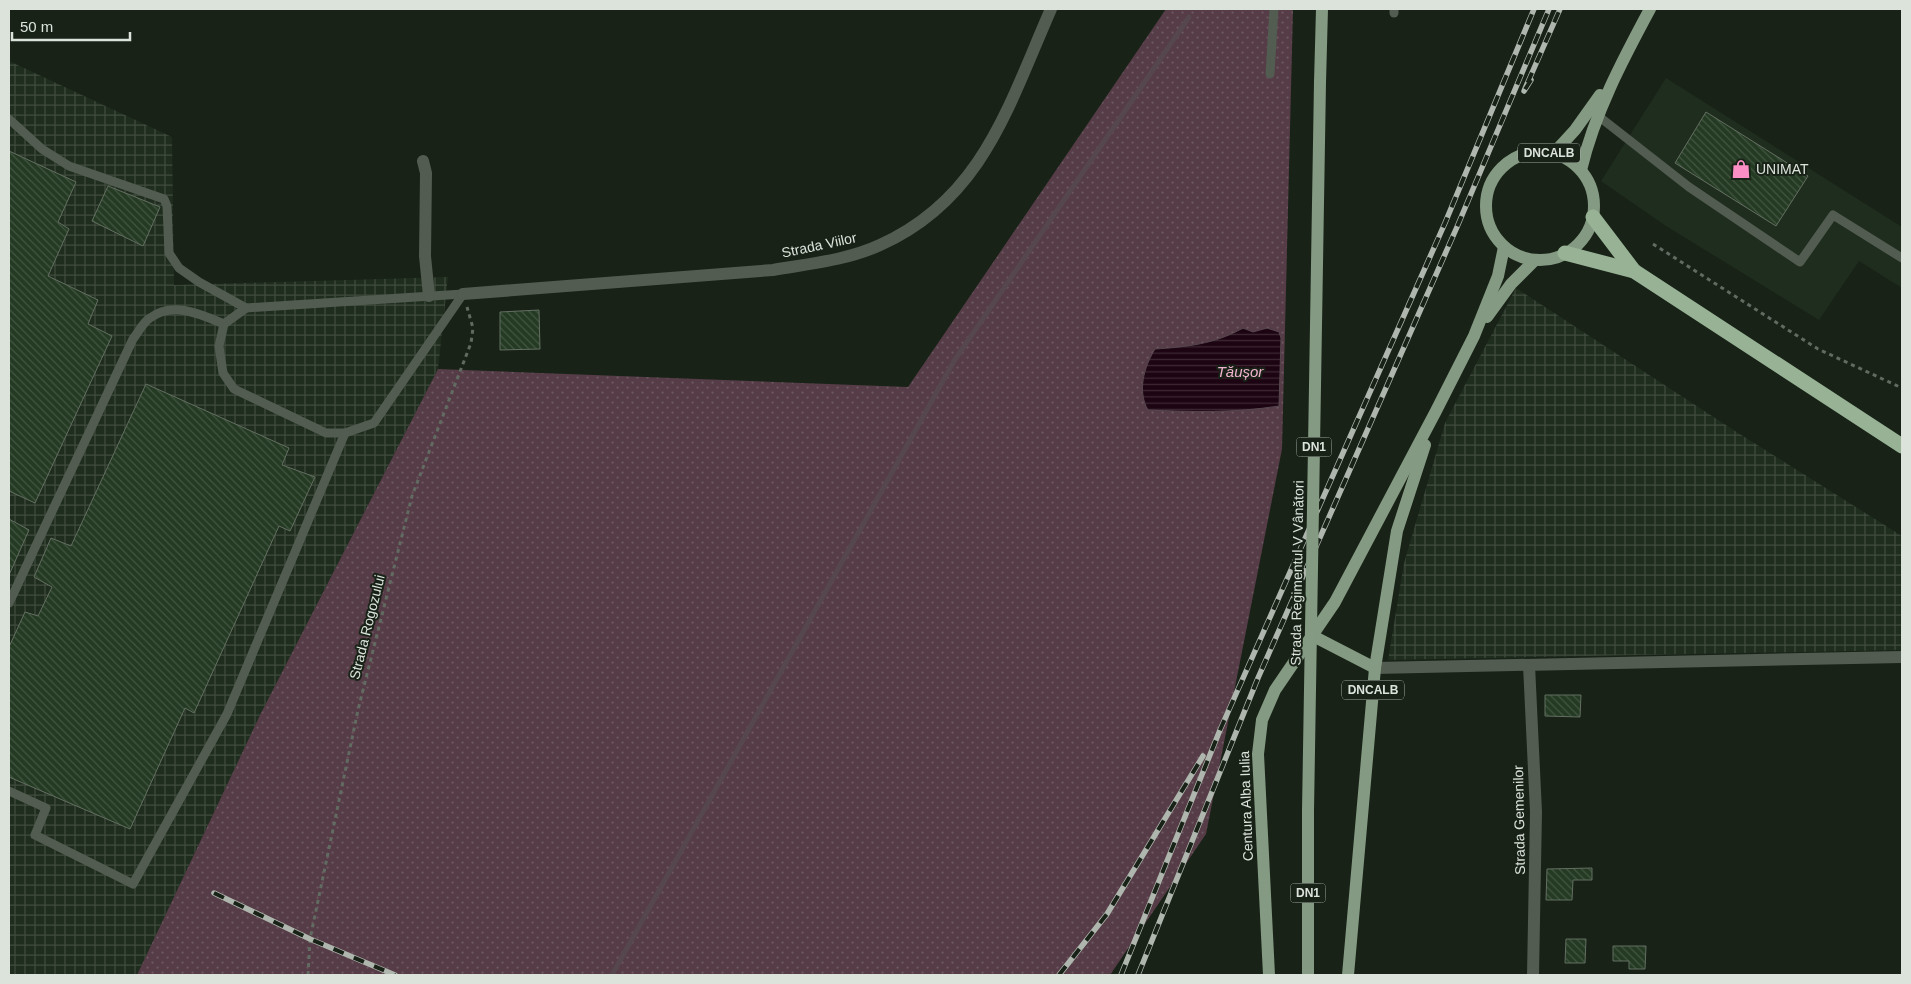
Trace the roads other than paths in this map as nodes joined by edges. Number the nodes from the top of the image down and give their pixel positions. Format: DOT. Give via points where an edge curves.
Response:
graph roads {
  1 [pos="1051,9"];
  2 [pos="1274,9"];
  3 [pos="1322,9"];
  4 [pos="1650,9"];
  5 [pos="1270,74"];
  6 [pos="1614,77"];
  7 [pos="1597,115"];
  8 [pos="9,119"];
  9 [pos="1553,154"];
  10 [pos="423,161"];
  11 [pos="1581,170"];
  12 [pos="1592,217"];
  13 [pos="1504,247"];
  14 [pos="1565,254"];
  15 [pos="1902,258"];
  16 [pos="1535,260"];
  17 [pos="1634,271"];
  18 [pos="463,294"];
  19 [pos="429,296"];
  20 [pos="246,308"];
  21 [pos="224,324"];
  22 [pos="1474,336"];
  23 [pos="1436,411"];
  24 [pos="345,433"];
  25 [pos="1902,446"];
  26 [pos="9,603"];
  27 [pos="1314,636"];
  28 [pos="1902,657"];
  29 [pos="1529,664"];
  30 [pos="1375,668"];
  31 [pos="9,790"];
  32 [pos="1269,975"];
  33 [pos="1308,975"];
  34 [pos="1348,975"];
  35 [pos="1534,975"];
  1 -- 18 [label="street, Strada Viilor" via="993,140 971,173 946,203 918,226 879,246 823,262 773,270"];
  2 -- 5 [label="lane"];
  3 -- 33 [label="main road, Strada Regimentul V Vânători / DN1, bridge"];
  4 -- 6 [label="main road, DNCALB"];
  6 -- 7 [label="main road, DNCALB"];
  6 -- 9 [label="main road, DNCALB"];
  7 -- 11 [label="main road, DNCALB"];
  7 -- 15 [label="lane" via="1689,187 1800,262 1833,215"];
  8 -- 20 [label="lane" via="42,149 69,166 164,199 169,253 179,268"];
  9 -- 11 [label="main road, DNCALB"];
  9 -- 13 [label="main road, DNCALB" via="1535,152 1517,157 1492,181 1486,198 1487,216 1493,233"];
  10 -- 19 [label="street"];
  11 -- 12 [label="main road, DNCALB" via="1594,200"];
  12 -- 14 [label="main road, DNCALB" via="1587,232"];
  12 -- 17 [label="highway"];
  13 -- 16 [label="main road, DNCALB" via="1518,256"];
  13 -- 22 [label="main road, Centura Alba Iulia / DNCALB" via="1498,276"];
  14 -- 16 [label="main road, DNCALB"];
  14 -- 17 [label="highway"];
  16 -- 22 [label="main road, Centura Alba Iulia / DNCALB" via="1511,284"];
  17 -- 25 [label="highway"];
  18 -- 19 [label="lane"];
  18 -- 24 [label="lane" via="374,423"];
  19 -- 20 [label="lane"];
  20 -- 21 [label="lane"];
  21 -- 24 [label="lane" via="220,346 223,373 234,389 326,433"];
  21 -- 26 [label="lane" via="180,310 165,310 148,318 133,339"];
  22 -- 23 [label="main road, Centura Alba Iulia / DNCALB"];
  23 -- 27 [label="main road, Centura Alba Iulia / DNCALB"];
  23 -- 30 [label="main road, Centura Alba Iulia / DNCALB" via="1396,531"];
  24 -- 31 [label="lane" via="228,714 133,884 35,835 46,808"];
  27 -- 30 [label="main road"];
  27 -- 32 [label="main road, Centura Alba Iulia / DNCALB" via="1275,690 1262,720 1258,754"];
  28 -- 29 [label="street"];
  29 -- 30 [label="street"];
  29 -- 35 [label="street, Strada Gemenilor" via="1536,812"];
  30 -- 34 [label="main road, Centura Alba Iulia / DNCALB"];
}
